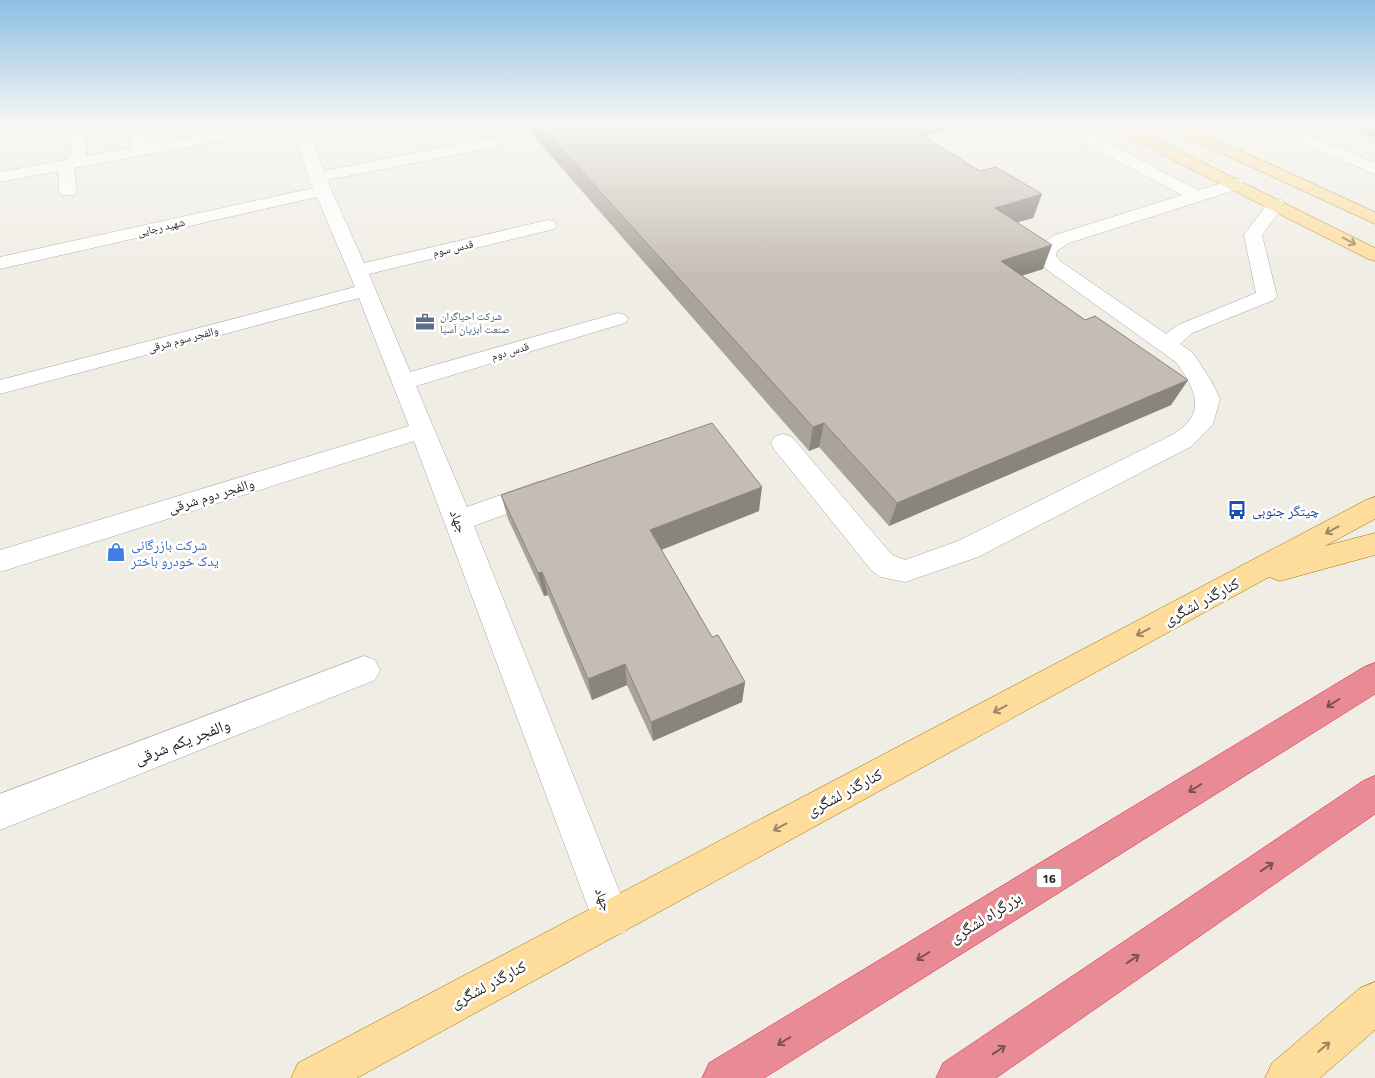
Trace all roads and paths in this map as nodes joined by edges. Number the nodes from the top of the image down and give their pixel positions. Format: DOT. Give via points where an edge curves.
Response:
graph roads {
  1 [pos="70,176"];
  2 [pos="317,176"];
  3 [pos="352,176"];
  4 [pos="1159,176"];
  5 [pos="1220,176"];
  6 [pos="1253,176"];
  7 [pos="1283,176"];
  8 [pos="1318,176"];
  9 [pos="320,184"];
  10 [pos="1236,184"];
  11 [pos="68,191"];
  12 [pos="1357,193"];
  13 [pos="1198,197"];
  14 [pos="1276,204"];
  15 [pos="1375,219"];
  16 [pos="548,225"];
  17 [pos="1375,235"];
  18 [pos="1375,255"];
  19 [pos="0,263"];
  20 [pos="362,280"];
  21 [pos="618,320"];
  22 [pos="1168,344"];
  23 [pos="403,382"];
  24 [pos="0,387"];
  25 [pos="422,430"];
  26 [pos="783,443"];
  27 [pos="561,484"];
  28 [pos="1375,507"];
  29 [pos="459,521"];
  30 [pos="1375,544"];
  31 [pos="0,561"];
  32 [pos="1235,582"];
  33 [pos="364,670"];
  34 [pos="1375,677"];
  35 [pos="1375,793"];
  36 [pos="0,812"];
  37 [pos="611,918"];
  38 [pos="1375,1003"];
  39 [pos="313,1078"];
  40 [pos="724,1078"];
  41 [pos="958,1078"];
  42 [pos="1287,1078"];
  1 -- 11 [label="street"];
  2 -- 9 [label="street, جهاد"];
  3 -- 9 [label="street, شهید رجایی"];
  4 -- 13 [label="street"];
  5 -- 10 [label="main road"];
  6 -- 17 [label="main road"];
  7 -- 15 [label="main road"];
  8 -- 12 [label="main road"];
  9 -- 19 [label="street, شهید رجایی"];
  9 -- 20 [label="street, جهاد"];
  10 -- 13 [label="street"];
  10 -- 14 [label="main road"];
  13 -- 22 [label="street" via="1062,239 1048,248 1046,258 1053,265"];
  14 -- 18 [label="main road, one-way"];
  14 -- 22 [label="street" via="1253,235 1267,296 1185,329"];
  16 -- 20 [label="street, قدس سوم"];
  20 -- 23 [label="street, جهاد"];
  20 -- 24 [label="street, والفجر سوم شرقی"];
  21 -- 23 [label="street, قدس دوم"];
  22 -- 26 [label="street" via="1185,358 1208,399 1201,424 1183,440 968,549 905,571 882,563"];
  23 -- 25 [label="street, جهاد"];
  25 -- 29 [label="street, جهاد"];
  25 -- 31 [label="street, والفجر دوم شرقی"];
  27 -- 29 [label="street"];
  28 -- 32 [label="main road, کنارگذر لشگری, one-way"];
  29 -- 37 [label="street, جهاد"];
  30 -- 32 [label="main road"];
  32 -- 37 [label="main road, کنارگذر لشگری, one-way"];
  33 -- 36 [label="street, والفجر یکم شرقی"];
  34 -- 40 [label="highway, بزرگراه لشگری / 16, one-way"];
  41 -- 35 [label="highway, one-way"];
  37 -- 39 [label="main road, کنارگذر لشگری"];
  42 -- 38 [label="main road, one-way"];
}
